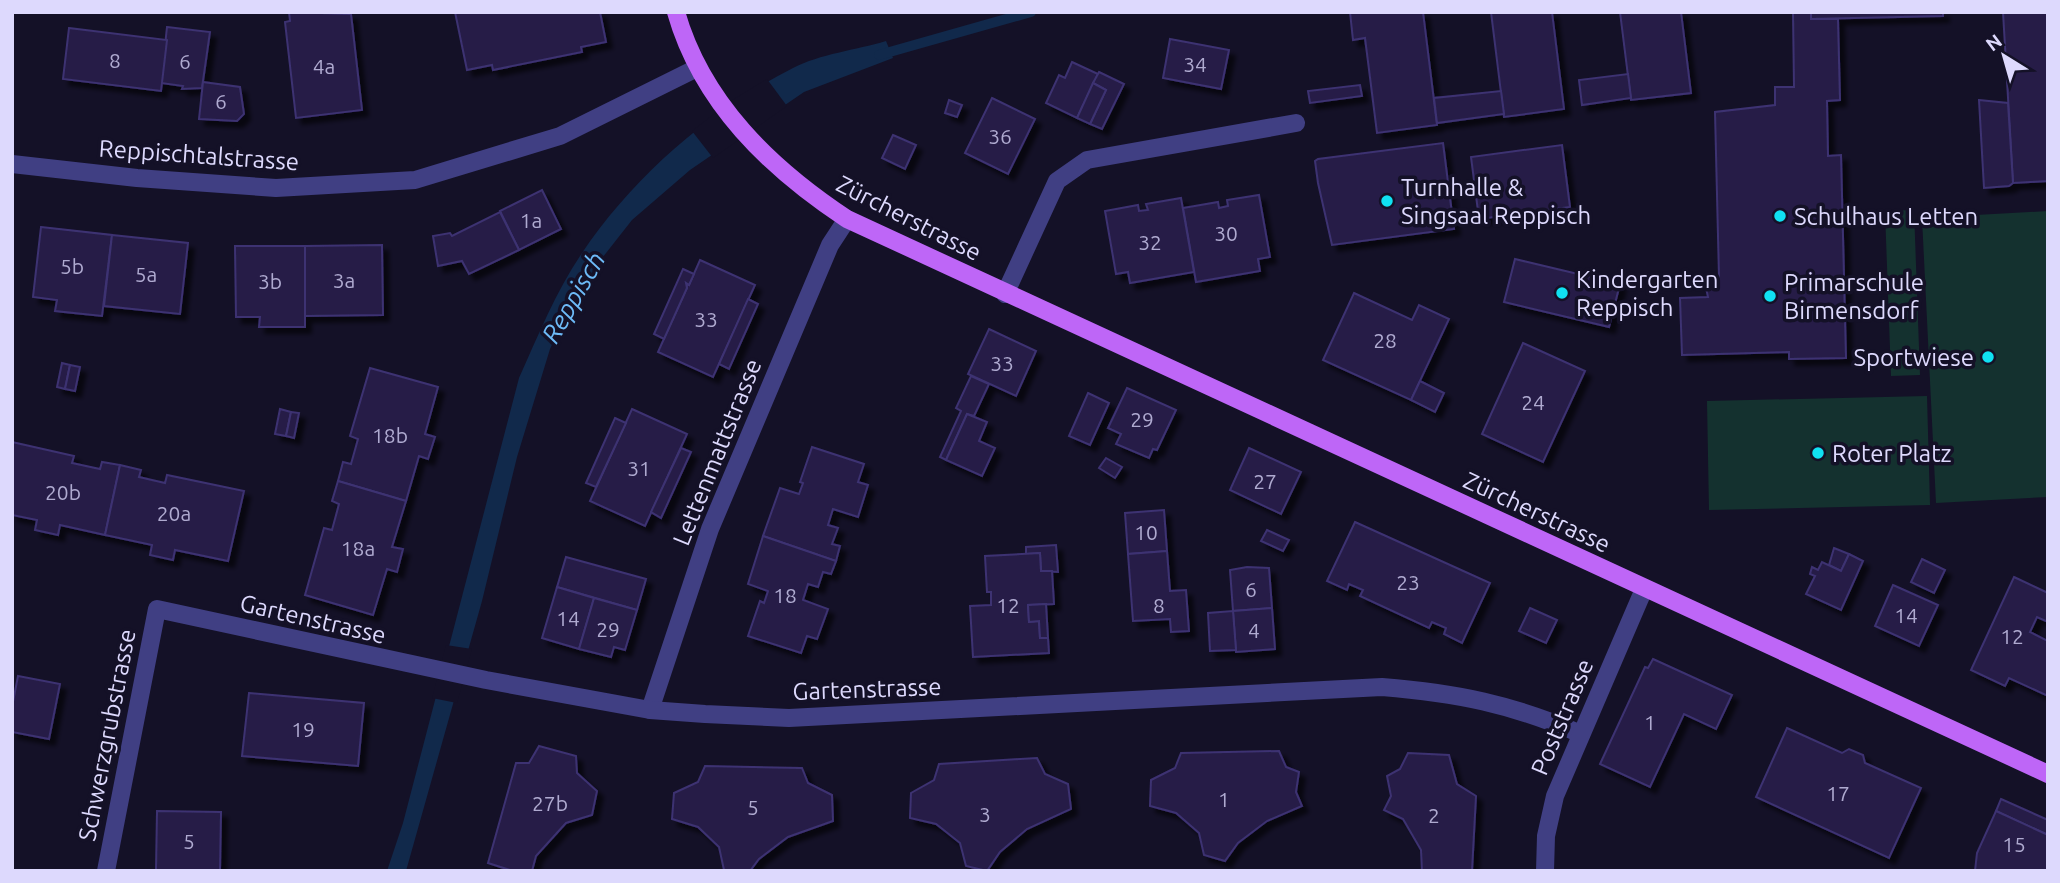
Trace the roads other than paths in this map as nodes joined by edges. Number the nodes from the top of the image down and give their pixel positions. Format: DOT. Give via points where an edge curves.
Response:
graph roads {
  1 [pos="676,12"];
  2 [pos="697,68"];
  3 [pos="1296,123"];
  4 [pos="12,164"];
  5 [pos="847,219"];
  6 [pos="1005,294"];
  7 [pos="1644,589"];
  8 [pos="157,609"];
  9 [pos="650,710"];
  10 [pos="1581,734"];
  11 [pos="2048,774"];
  12 [pos="106,871"];
  13 [pos="1545,871"];
  1 -- 2 [label="main road, Zürcherstrasse"];
  2 -- 4 [label="street, Reppischtalstrasse" via="560,136 415,180 276,188"];
  2 -- 5 [label="main road, Zürcherstrasse" via="758,149 808,193"];
  3 -- 6 [label="street" via="1087,160 1057,181"];
  5 -- 6 [label="main road, Zürcherstrasse"];
  5 -- 9 [label="street, Lettenmattstrasse" via="830,245 710,529"];
  6 -- 7 [label="main road, Zürcherstrasse"];
  7 -- 10 [label="street, Poststrasse"];
  7 -- 11 [label="main road, Zürcherstrasse"];
  8 -- 9 [label="street, Gartenstrasse" via="420,667"];
  8 -- 12 [label="street, Schwerzgrubstrasse"];
  9 -- 10 [label="street, Gartenstrasse" via="789,718 1382,687 1499,703"];
  10 -- 13 [label="street, Poststrasse" via="1555,796 1546,836"];
}
